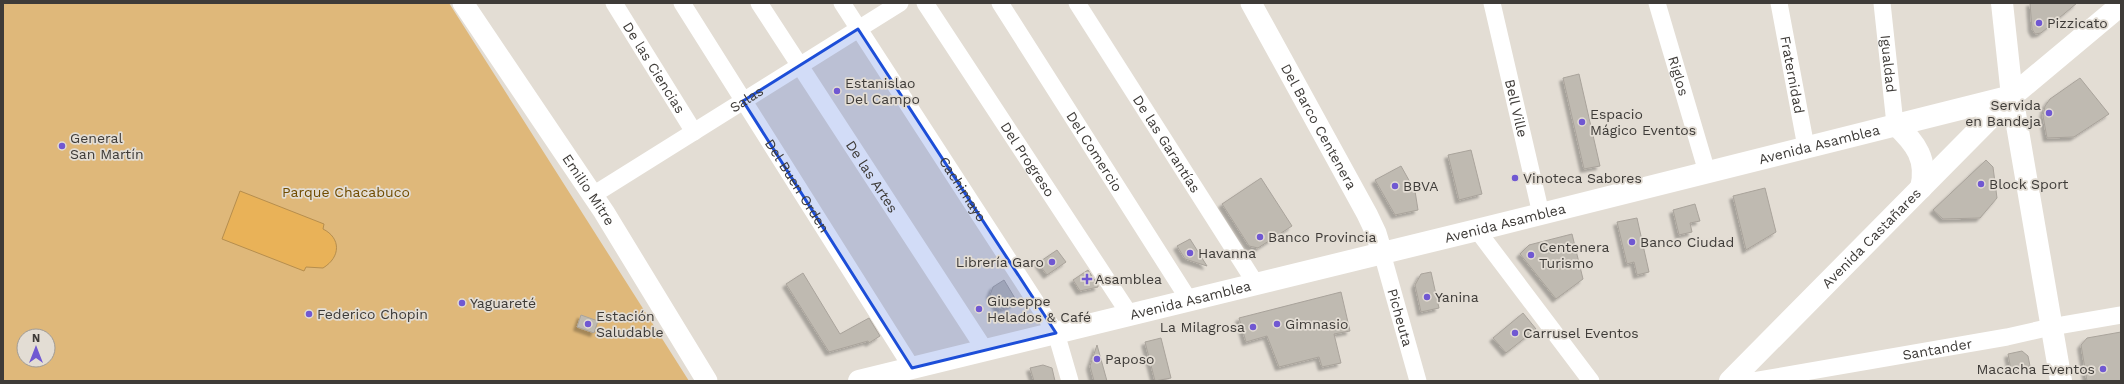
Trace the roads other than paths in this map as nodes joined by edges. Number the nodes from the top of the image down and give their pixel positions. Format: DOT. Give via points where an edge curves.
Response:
graph roads {
  1 [pos="463,3"];
  2 [pos="614,3"];
  3 [pos="682,3"];
  4 [pos="759,3"];
  5 [pos="842,3"];
  6 [pos="900,3"];
  7 [pos="925,3"];
  8 [pos="1000,3"];
  9 [pos="1077,3"];
  10 [pos="1251,3"];
  11 [pos="1492,3"];
  12 [pos="1656,3"];
  13 [pos="1779,3"];
  14 [pos="1882,3"];
  15 [pos="2002,3"];
  16 [pos="2121,5"];
  17 [pos="858,29"];
  18 [pos="799,66"];
  19 [pos="2012,96"];
  20 [pos="743,101"];
  21 [pos="1895,124"];
  22 [pos="694,132"];
  23 [pos="1806,147"];
  24 [pos="1707,172"];
  25 [pos="1921,188"];
  26 [pos="593,195"];
  27 [pos="1541,214"];
  28 [pos="1477,230"];
  29 [pos="1382,253"];
  30 [pos="1256,284"];
  31 [pos="1190,300"];
  32 [pos="1130,315"];
  33 [pos="2121,316"];
  34 [pos="2051,327"];
  35 [pos="1056,333"];
  36 [pos="985,350"];
  37 [pos="912,368"];
  38 [pos="707,381"];
  39 [pos="859,381"];
  40 [pos="1070,381"];
  41 [pos="1418,381"];
  42 [pos="1591,381"];
  43 [pos="1730,381"];
  44 [pos="1753,381"];
  45 [pos="2061,381"];
  1 -- 26 [label="street, Emilio Mitre"];
  2 -- 22 [label="street, De las Ciencias"];
  3 -- 20 [label="street, Del Buen Orden"];
  4 -- 18 [label="street, De las Artes"];
  5 -- 17 [label="street, Cachimayo"];
  6 -- 17 [label="street, Salas"];
  7 -- 32 [label="street, Del Progreso"];
  8 -- 31 [label="street, Del Comercio"];
  9 -- 30 [label="street, De las Garantías"];
  10 -- 29 [label="street, Del Barco Centenera" via="1367,214"];
  11 -- 27 [label="street, Bell Ville"];
  12 -- 24 [label="street, Riglos"];
  13 -- 23 [label="street, Fraternidad"];
  14 -- 21 [label="street, Igualdad"];
  15 -- 19 [label="main road"];
  16 -- 19 [label="main road, Avenida Asamblea"];
  17 -- 18 [label="street, Salas"];
  17 -- 35 [label="street, Cachimayo"];
  18 -- 20 [label="street, Salas"];
  18 -- 36 [label="street, De las Artes"];
  19 -- 21 [label="main road, Avenida Asamblea"];
  19 -- 25 [label="main road, Avenida Castañares"];
  19 -- 34 [label="main road"];
  20 -- 22 [label="street, Salas"];
  20 -- 37 [label="street, Del Buen Orden"];
  21 -- 23 [label="main road, Avenida Asamblea"];
  21 -- 25 [label="main road" via="1907,135 1922,160 1924,175"];
  22 -- 26 [label="street, Salas"];
  23 -- 24 [label="main road, Avenida Asamblea"];
  24 -- 27 [label="main road, Avenida Asamblea"];
  25 -- 43 [label="main road, Avenida Castañares"];
  26 -- 38 [label="street, Emilio Mitre"];
  27 -- 28 [label="main road, Avenida Asamblea"];
  28 -- 29 [label="main road, Avenida Asamblea"];
  28 -- 42 [label="street"];
  29 -- 30 [label="main road, Avenida Asamblea"];
  29 -- 41 [label="street, Picheuta"];
  30 -- 31 [label="main road, Avenida Asamblea"];
  31 -- 32 [label="main road, Avenida Asamblea"];
  32 -- 35 [label="main road, Avenida Asamblea"];
  33 -- 34 [label="street, Santander"];
  34 -- 44 [label="street, Santander" via="2007,338"];
  34 -- 45 [label="main road"];
  35 -- 36 [label="main road, Avenida Asamblea"];
  35 -- 40 [label="street, Cachimayo"];
  36 -- 37 [label="main road, Avenida Asamblea"];
  37 -- 39 [label="main road, Avenida Asamblea"];
}
